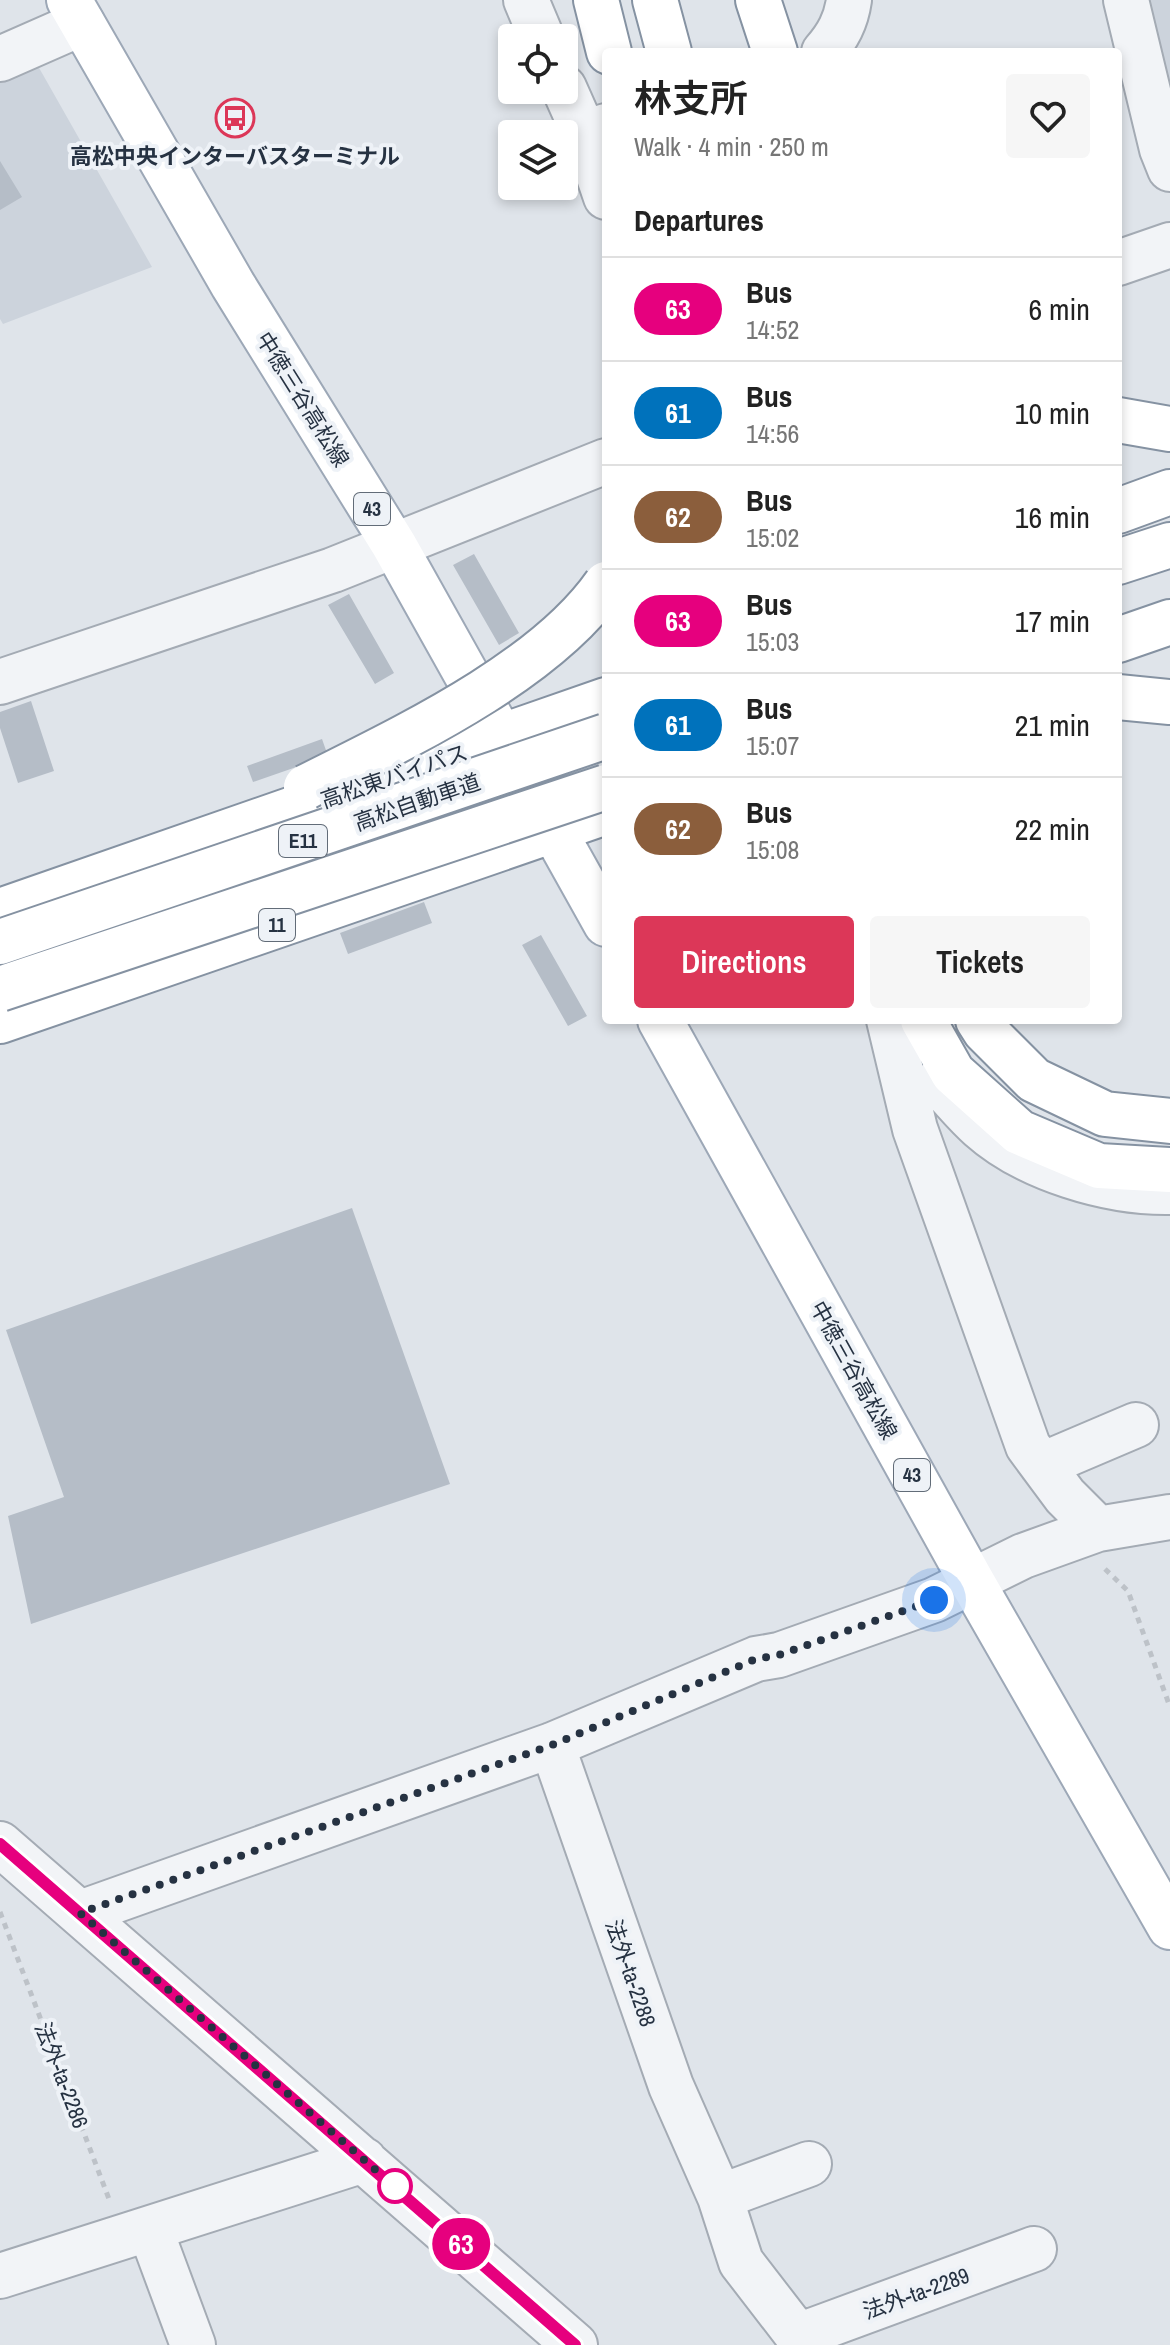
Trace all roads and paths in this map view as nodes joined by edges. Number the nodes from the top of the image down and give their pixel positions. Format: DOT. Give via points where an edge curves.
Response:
graph roads {
  1 [pos="526,0"];
  2 [pos="758,0"];
  3 [pos="849,0"];
  4 [pos="1126,0"];
  5 [pos="75,12"];
  6 [pos="672,16"];
  7 [pos="536,24"];
  8 [pos="697,48"];
  9 [pos="774,48"];
  10 [pos="828,48"];
  11 [pos="0,59"];
  12 [pos="576,104"];
  13 [pos="595,130"];
  14 [pos="1170,169"];
  15 [pos="602,173"];
  16 [pos="1170,245"];
  17 [pos="1122,262"];
  18 [pos="1122,421"];
  19 [pos="1170,429"];
  20 [pos="602,463"];
  21 [pos="1170,492"];
  22 [pos="1122,510"];
  23 [pos="394,545"];
  24 [pos="1170,545"];
  25 [pos="1122,561"];
  26 [pos="602,590"];
  27 [pos="1170,603"];
  28 [pos="1122,619"];
  29 [pos="1170,622"];
  30 [pos="1122,639"];
  31 [pos="2,676"];
  32 [pos="1122,697"];
  33 [pos="602,701"];
  34 [pos="1170,702"];
  35 [pos="602,737"];
  36 [pos="501,739"];
  37 [pos="602,788"];
  38 [pos="602,813"];
  39 [pos="554,830"];
  40 [pos="0,910"];
  41 [pos="602,917"];
  42 [pos="0,942"];
  43 [pos="0,989"];
  44 [pos="0,1021"];
  45 [pos="662,1024"];
  46 [pos="891,1024"];
  47 [pos="893,1024"];
  48 [pos="925,1024"];
  49 [pos="981,1024"];
  50 [pos="1170,1121"];
  51 [pos="1170,1170"];
  52 [pos="1170,1192"];
  53 [pos="1136,1425"];
  54 [pos="1042,1465"];
  55 [pos="1170,1517"];
  56 [pos="1086,1533"];
  57 [pos="971,1580"];
  58 [pos="1170,1707"];
  59 [pos="552,1745"];
  60 [pos="0,1844"];
  61 [pos="0,1912"];
  62 [pos="80,1913"];
  63 [pos="1170,1927"];
  64 [pos="364,2160"];
  65 [pos="809,2164"];
  66 [pos="720,2197"];
  67 [pos="137,2233"];
  68 [pos="1034,2249"];
  69 [pos="0,2276"];
  70 [pos="799,2340"];
  71 [pos="193,2345"];
  72 [pos="575,2345"];
  1 -- 7 [label="street"];
  2 -- 9 [label="main road"];
  3 -- 10 [label="street"];
  4 -- 14 [label="street"];
  5 -- 11 [label="street"];
  5 -- 23 [label="main road, 中徳三谷高松線 / 43" via="233,285"];
  6 -- 8 [label="main road"];
  12 -- 13 [label="street"];
  13 -- 15 [label="street"];
  16 -- 17 [label="street"];
  18 -- 19 [label="main road"];
  20 -- 23 [label="street"];
  21 -- 22 [label="main road"];
  23 -- 31 [label="street" via="333,570"];
  23 -- 36 [label="main road, 中徳三谷高松線 / 43"];
  24 -- 25 [label="main road"];
  26 -- 40 [label="main road, bridge" via="527,661 432,722 306,787"];
  27 -- 28 [label="main road"];
  29 -- 30 [label="main road"];
  32 -- 34 [label="main road"];
  33 -- 36 [label="main road, 高松東バイパス"];
  35 -- 42 [label="main road, 高松自動車道 / E11, bridge"];
  36 -- 39 [label="main road, 中徳三谷高松線 / 43"];
  36 -- 40 [label="main road, 高松東バイパス"];
  37 -- 43 [label="main road, 高松自動車道 / E11, bridge"];
  38 -- 39 [label="main road, 11"];
  39 -- 41 [label="main road, 中徳三谷高松線 / 43"];
  39 -- 44 [label="main road, 11"];
  45 -- 57 [label="main road, 中徳三谷高松線 / 43"];
  46 -- 54 [label="street" via="915,1129 1028,1446"];
  47 -- 52 [label="street" via="924,1068 982,1129 1036,1162 1081,1181 1138,1193"];
  48 -- 51 [label="main road" via="953,1073 1019,1132 1099,1166"];
  49 -- 50 [label="main road" via="1034,1080 1105,1114"];
  53 -- 54 [label="street"];
  54 -- 56 [label="street"];
  55 -- 56 [label="street"];
  56 -- 57 [label="street"];
  56 -- 58 [label="path" via="1128,1591"];
  57 -- 59 [label="street" via="934,1600 756,1659"];
  57 -- 63 [label="main road, 中徳三谷高松線 / 43"];
  59 -- 62 [label="street"];
  59 -- 66 [label="street, 法外-ta-2288" via="671,2086"];
  60 -- 62 [label="street"];
  61 -- 67 [label="path, 法外-ta-2286"];
  62 -- 64 [label="street"];
  64 -- 67 [label="street"];
  64 -- 72 [label="street"];
  65 -- 66 [label="street"];
  66 -- 70 [label="street, 法外-ta-2288" via="741,2262"];
  67 -- 69 [label="street"];
  67 -- 71 [label="street"];
  68 -- 70 [label="street, 法外-ta-2289"];
}
